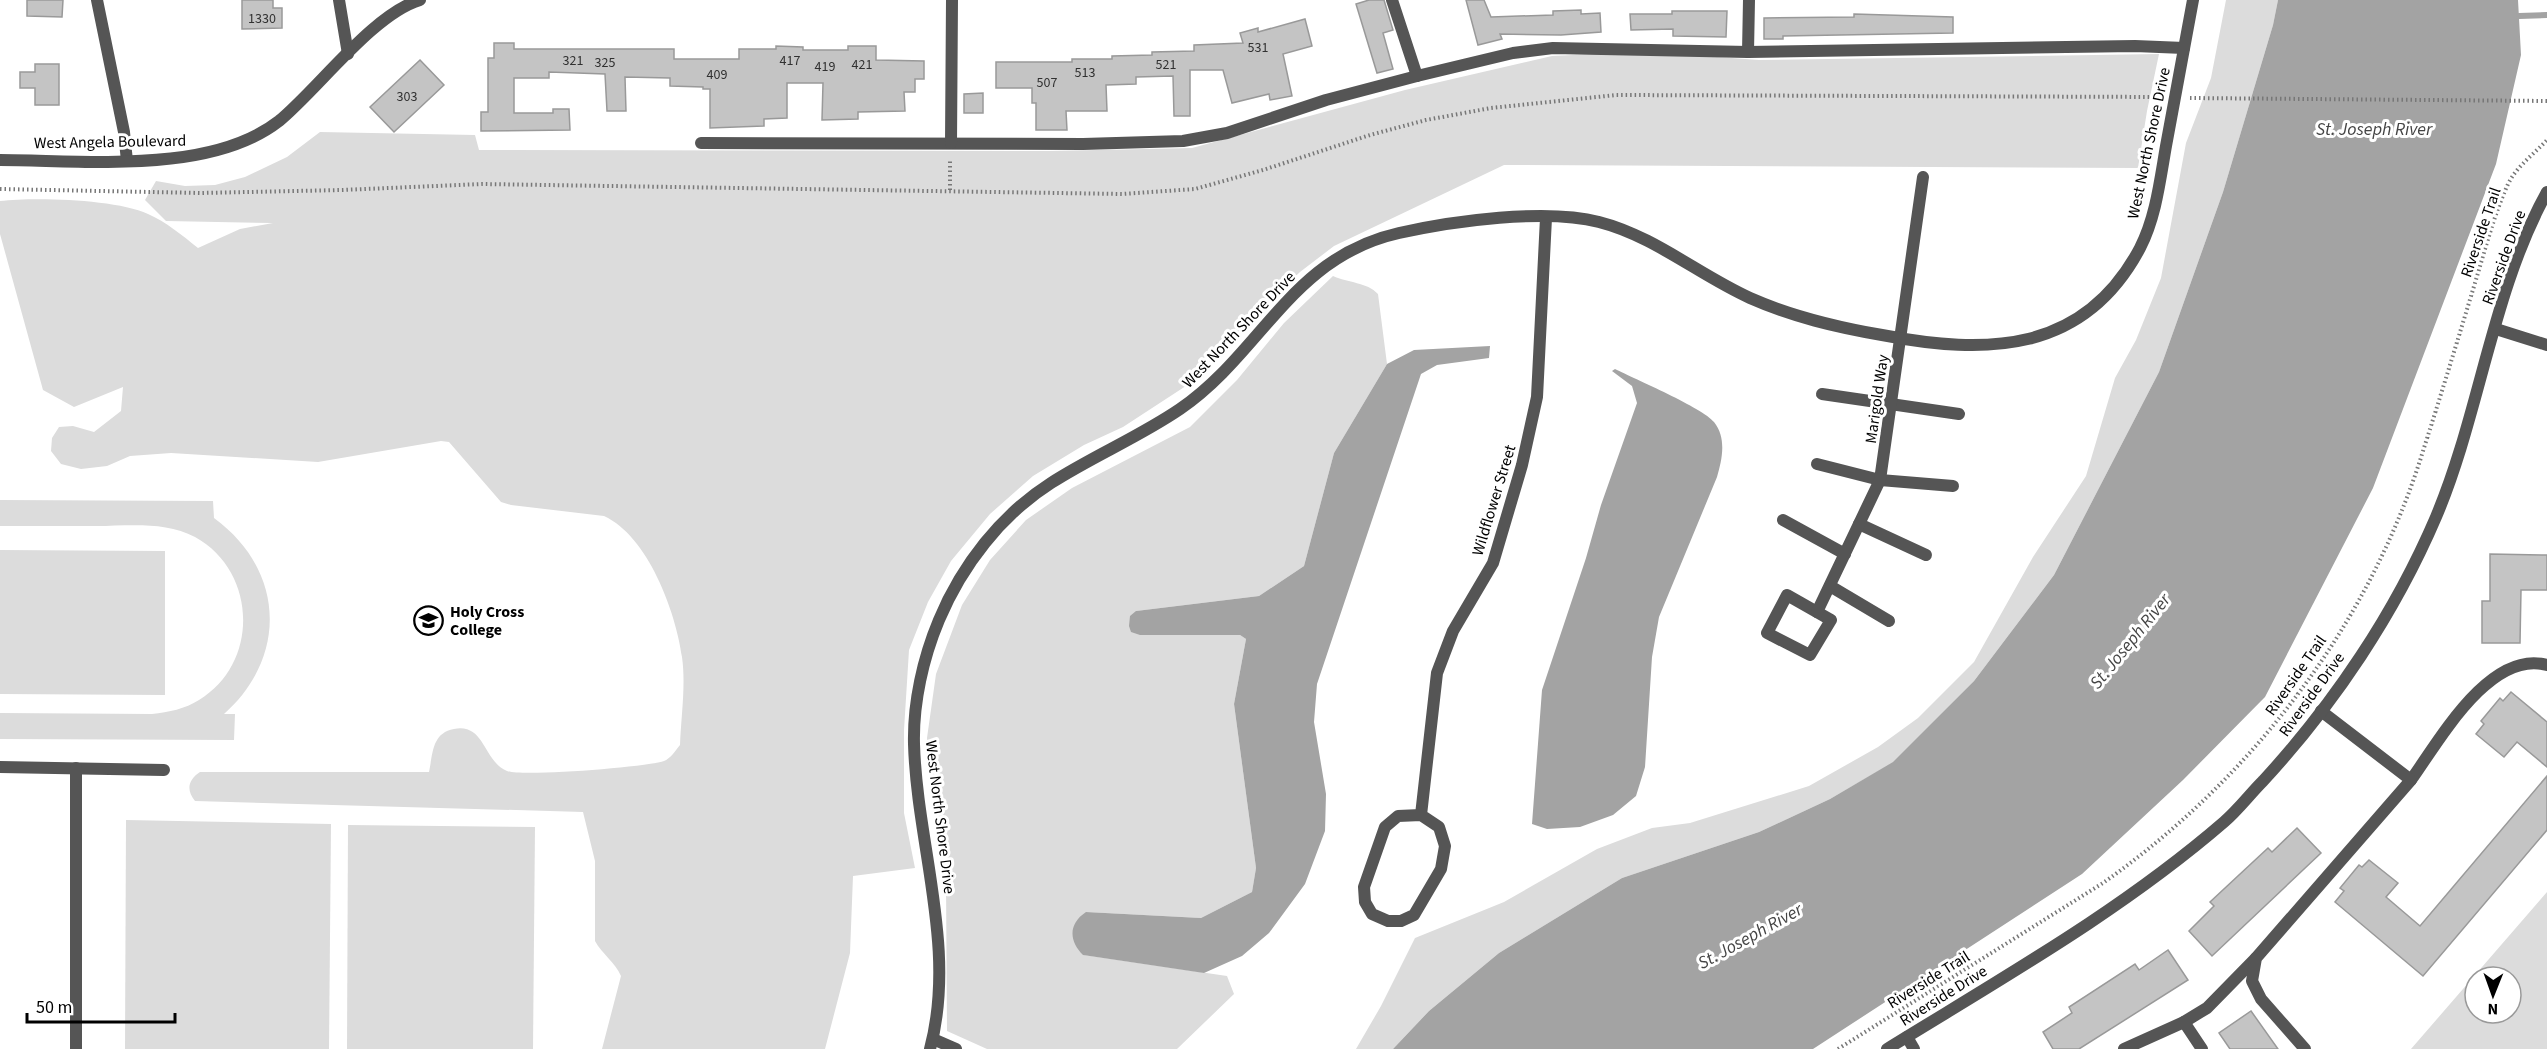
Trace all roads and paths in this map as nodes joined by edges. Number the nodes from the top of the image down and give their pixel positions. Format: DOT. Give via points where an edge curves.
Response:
graph roads {
  1 [pos="98,0"];
  2 [pos="339,0"];
  3 [pos="420,0"];
  4 [pos="952,0"];
  5 [pos="1392,0"];
  6 [pos="1749,0"];
  7 [pos="2193,0"];
  8 [pos="2184,48"];
  9 [pos="1749,52"];
  10 [pos="348,54"];
  11 [pos="1417,76"];
  12 [pos="2190,98"];
  13 [pos="2547,101"];
  14 [pos="2547,140"];
  15 [pos="701,143"];
  16 [pos="951,143"];
  17 [pos="0,160"];
  18 [pos="128,160"];
  19 [pos="1923,177"];
  20 [pos="950,190"];
  21 [pos="2547,192"];
  22 [pos="1546,218"];
  23 [pos="2496,329"];
  24 [pos="1901,339"];
  25 [pos="2547,345"];
  26 [pos="1822,394"];
  27 [pos="1892,403"];
  28 [pos="1959,414"];
  29 [pos="1817,464"];
  30 [pos="1880,480"];
  31 [pos="1953,486"];
  32 [pos="1783,520"];
  33 [pos="1859,524"];
  34 [pos="1845,554"];
  35 [pos="1926,555"];
  36 [pos="1830,586"];
  37 [pos="1817,612"];
  38 [pos="1889,621"];
  39 [pos="2547,665"];
  40 [pos="2321,711"];
  41 [pos="0,767"];
  42 [pos="75,768"];
  43 [pos="164,770"];
  44 [pos="2411,780"];
  45 [pos="1421,815"];
  46 [pos="2256,958"];
  47 [pos="2184,1022"];
  48 [pos="1907,1037"];
  49 [pos="932,1044"];
  50 [pos="76,1049"];
  51 [pos="956,1049"];
  52 [pos="1838,1049"];
  53 [pos="1887,1049"];
  54 [pos="1914,1049"];
  55 [pos="2124,1049"];
  56 [pos="2202,1049"];
  57 [pos="2305,1049"];
  1 -- 18 [label="street"];
  2 -- 10 [label="street"];
  3 -- 10 [label="street, West Angela Boulevard" via="375,27"];
  4 -- 16 [label="street"];
  5 -- 11 [label="street"];
  6 -- 9 [label="street"];
  7 -- 8 [label="street, West North Shore Drive"];
  8 -- 9 [label="street"];
  8 -- 24 [label="street, West North Shore Drive" via="2155,208 2143,243 2112,291 2062,328 2023,341 1984,346"];
  9 -- 11 [label="street" via="1554,48 1513,53"];
  10 -- 18 [label="street, West Angela Boulevard" via="279,120 235,146 207,154"];
  11 -- 16 [label="street" via="1326,100 1227,134 1183,141"];
  12 -- 13 [label="path"];
  14 -- 52 [label="path, Riverside Trail" via="2509,183 2422,455 2378,563 2334,641 2278,722 2211,795 2142,856"];
  15 -- 16 [label="street"];
  16 -- 20 [label="path"];
  17 -- 18 [label="street, West Angela Boulevard"];
  19 -- 24 [label="street, Marigold Way"];
  21 -- 23 [label="street, Riverside Drive" via="2519,252"];
  22 -- 24 [label="street, West North Shore Drive" via="1576,218 1635,234 1704,275 1786,313"];
  22 -- 45 [label="street, Wildflower Street" via="1537,398 1522,465 1492,563 1453,631 1437,673"];
  22 -- 49 [label="street, West North Shore Drive" via="1487,219 1398,234 1372,241 1333,261 1293,292 1203,391 1181,409 1037,493 1012,513 975,555 936,630 920,679 916,711 914,742 939,942 937,1018"];
  23 -- 25 [label="street"];
  23 -- 40 [label="street, Riverside Drive" via="2454,468 2410,573"];
  24 -- 27 [label="street, Marigold Way"];
  26 -- 27 [label="street"];
  27 -- 28 [label="street"];
  27 -- 30 [label="street, Marigold Way"];
  29 -- 30 [label="street"];
  30 -- 31 [label="street"];
  30 -- 33 [label="street, Marigold Way"];
  32 -- 34 [label="street"];
  33 -- 34 [label="street, Marigold Way"];
  33 -- 35 [label="street"];
  34 -- 36 [label="street, Marigold Way"];
  36 -- 37 [label="street, Marigold Way"];
  36 -- 38 [label="street"];
  37 -- 37 [label="street" via="1787,595 1767,633 1810,655 1831,620"];
  39 -- 44 [label="street" via="2537,662 2500,672 2479,689"];
  40 -- 44 [label="street"];
  40 -- 48 [label="street, Riverside Drive" via="2226,820 2179,858 2122,901"];
  41 -- 42 [label="street"];
  42 -- 43 [label="street"];
  42 -- 50 [label="street"];
  44 -- 46 [label="street"];
  45 -- 45 [label="street" via="1439,827 1445,846 1441,869 1414,915 1388,921 1372,914 1365,902 1364,887 1385,828 1398,816"];
  46 -- 47 [label="street" via="2207,1008"];
  46 -- 57 [label="street" via="2252,981 2261,999"];
  47 -- 55 [label="street"];
  47 -- 56 [label="street"];
  48 -- 53 [label="street, Riverside Drive"];
  48 -- 54 [label="street"];
  49 -- 51 [label="street, West North Shore Drive"];
}
